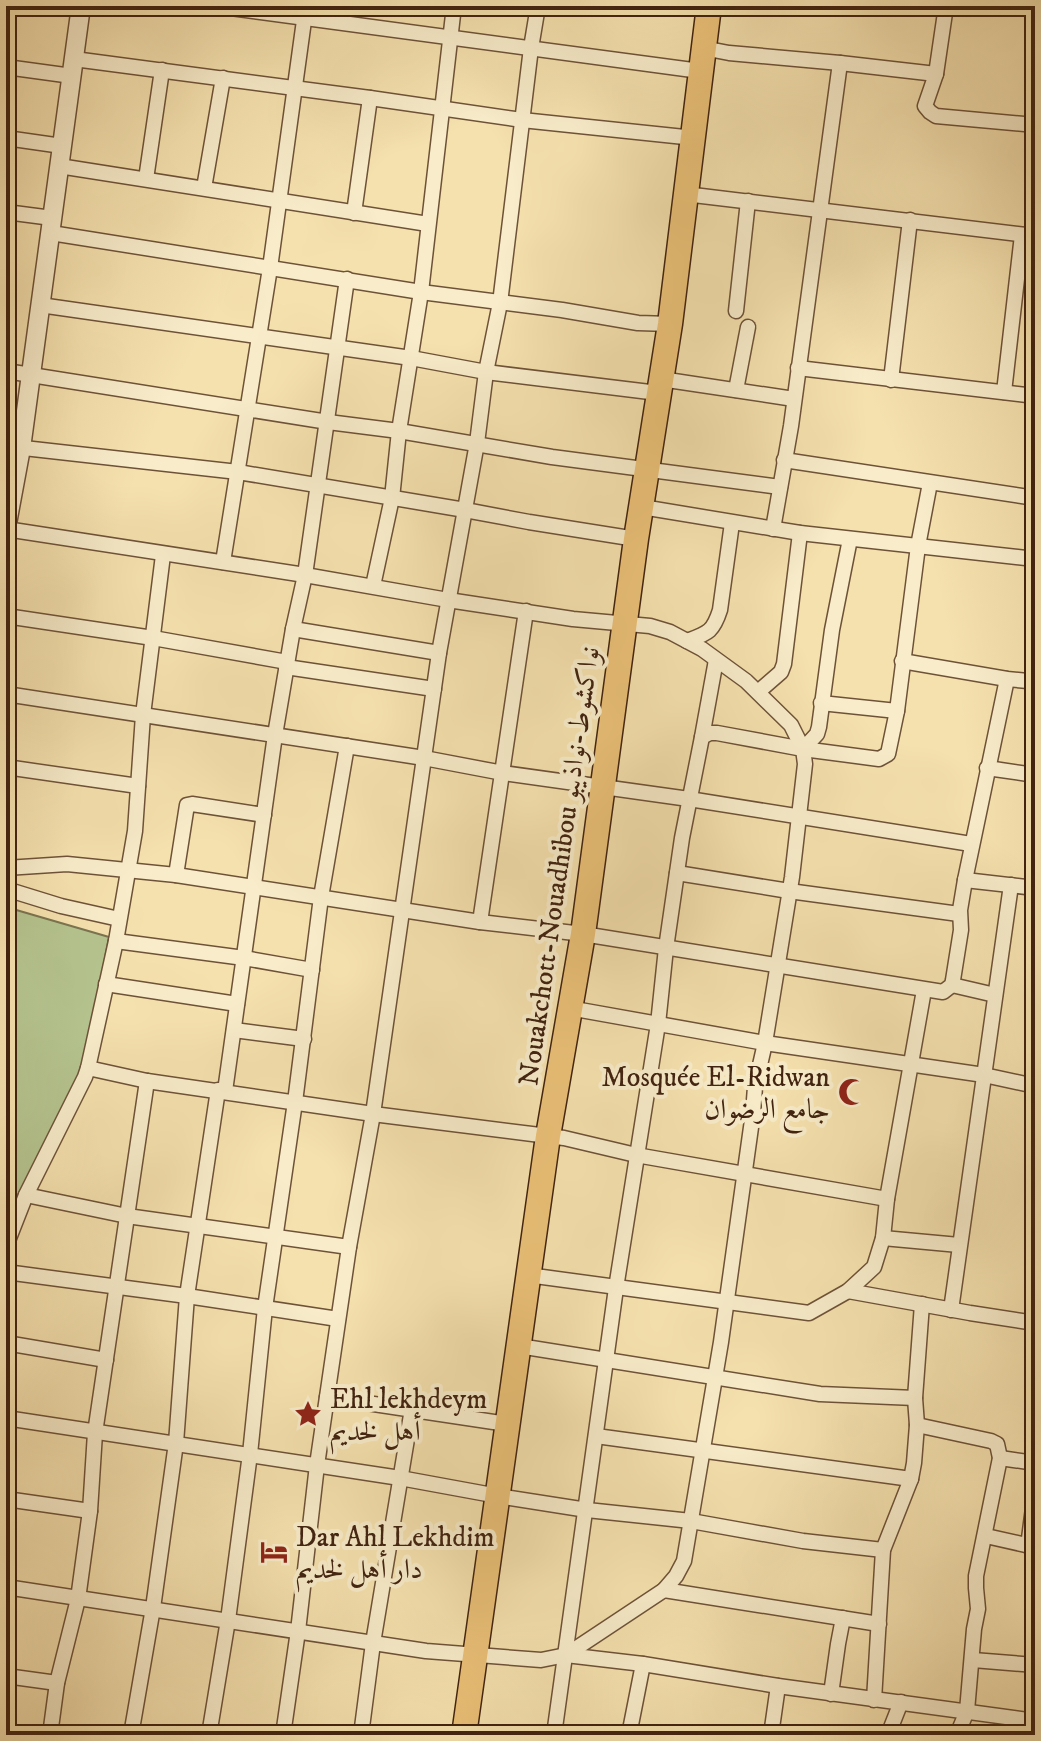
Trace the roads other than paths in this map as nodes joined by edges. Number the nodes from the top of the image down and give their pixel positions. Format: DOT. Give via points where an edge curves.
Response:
graph roads {
  1 [pos="81,6"];
  2 [pos="216,6"];
  3 [pos="454,6"];
  4 [pos="538,6"];
  5 [pos="709,6"];
  6 [pos="946,6"];
  7 [pos="305,12"];
  8 [pos="451,37"];
  9 [pos="531,48"];
  10 [pos="702,60"];
  11 [pos="840,63"];
  12 [pos="6,67"];
  13 [pos="73,67"];
  14 [pos="162,70"];
  15 [pos="936,74"];
  16 [pos="223,78"];
  17 [pos="295,87"];
  18 [pos="370,98"];
  19 [pos="443,108"];
  20 [pos="522,120"];
  21 [pos="1035,125"];
  22 [pos="6,138"];
  23 [pos="694,138"];
  24 [pos="62,146"];
  25 [pos="59,166"];
  26 [pos="146,179"];
  27 [pos="204,188"];
  28 [pos="685,194"];
  29 [pos="279,201"];
  30 [pos="748,201"];
  31 [pos="819,210"];
  32 [pos="6,212"];
  33 [pos="354,213"];
  34 [pos="910,220"];
  35 [pos="428,224"];
  36 [pos="51,225"];
  37 [pos="1028,235"];
  38 [pos="270,268"];
  39 [pos="347,279"];
  40 [pos="421,292"];
  41 [pos="500,303"];
  42 [pos="40,305"];
  43 [pos="736,311"];
  44 [pos="670,324"];
  45 [pos="748,327"];
  46 [pos="260,336"];
  47 [pos="336,347"];
  48 [pos="411,358"];
  49 [pos="798,368"];
  50 [pos="6,371"];
  51 [pos="486,372"];
  52 [pos="31,374"];
  53 [pos="891,380"];
  54 [pos="660,386"];
  55 [pos="736,390"];
  56 [pos="1004,392"];
  57 [pos="1035,396"];
  58 [pos="794,399"];
  59 [pos="248,409"];
  60 [pos="328,422"];
  61 [pos="399,431"];
  62 [pos="477,443"];
  63 [pos="13,447"];
  64 [pos="784,460"];
  65 [pos="647,469"];
  66 [pos="238,472"];
  67 [pos="930,483"];
  68 [pos="318,485"];
  69 [pos="780,487"];
  70 [pos="392,498"];
  71 [pos="1035,498"];
  72 [pos="642,507"];
  73 [pos="465,510"];
  74 [pos="732,523"];
  75 [pos="6,529"];
  76 [pos="773,529"];
  77 [pos="800,533"];
  78 [pos="636,539"];
  79 [pos="850,539"];
  80 [pos="918,546"];
  81 [pos="163,555"];
  82 [pos="1035,559"];
  83 [pos="223,562"];
  84 [pos="305,575"];
  85 [pos="373,586"];
  86 [pos="448,600"];
  87 [pos="526,611"];
  88 [pos="6,616"];
  89 [pos="624,623"];
  90 [pos="293,629"];
  91 [pos="153,638"];
  92 [pos="687,641"];
  93 [pos="439,653"];
  94 [pos="716,660"];
  95 [pos="902,661"];
  96 [pos="287,664"];
  97 [pos="1035,670"];
  98 [pos="1007,679"];
  99 [pos="434,689"];
  100 [pos="758,692"];
  101 [pos="6,694"];
  102 [pos="821,703"];
  103 [pos="897,711"];
  104 [pos="143,715"];
  105 [pos="275,735"];
  106 [pos="702,737"];
  107 [pos="347,746"];
  108 [pos="803,749"];
  109 [pos="424,758"];
  110 [pos="6,767"];
  111 [pos="987,768"];
  112 [pos="503,773"];
  113 [pos="1035,775"];
  114 [pos="138,786"];
  115 [pos="602,788"];
  116 [pos="689,799"];
  117 [pos="264,815"];
  118 [pos="799,817"];
  119 [pos="971,844"];
  120 [pos="6,868"];
  121 [pos="129,869"];
  122 [pos="677,873"];
  123 [pos="176,875"];
  124 [pos="965,880"];
  125 [pos="1011,885"];
  126 [pos="254,887"];
  127 [pos="1035,888"];
  128 [pos="6,889"];
  129 [pos="789,891"];
  130 [pos="321,897"];
  131 [pos="402,910"];
  132 [pos="959,914"];
  133 [pos="119,919"];
  134 [pos="480,922"];
  135 [pos="583,934"];
  136 [pos="116,941"];
  137 [pos="666,948"];
  138 [pos="244,958"];
  139 [pos="777,966"];
  140 [pos="312,970"];
  141 [pos="106,984"];
  142 [pos="952,985"];
  143 [pos="924,990"];
  144 [pos="995,995"];
  145 [pos="237,1004"];
  146 [pos="569,1008"];
  147 [pos="658,1024"];
  148 [pos="234,1030"];
  149 [pos="304,1039"];
  150 [pos="765,1043"];
  151 [pos="912,1064"];
  152 [pos="88,1068"];
  153 [pos="984,1075"];
  154 [pos="147,1081"];
  155 [pos="1035,1086"];
  156 [pos="221,1091"];
  157 [pos="295,1102"];
  158 [pos="373,1114"];
  159 [pos="548,1136"];
  160 [pos="636,1155"];
  161 [pos="745,1173"];
  162 [pos="26,1195"];
  163 [pos="887,1199"];
  164 [pos="127,1216"];
  165 [pos="198,1224"];
  166 [pos="275,1236"];
  167 [pos="883,1238"];
  168 [pos="959,1245"];
  169 [pos="6,1246"];
  170 [pos="349,1247"];
  171 [pos="6,1272"];
  172 [pos="528,1275"];
  173 [pos="117,1287"];
  174 [pos="616,1288"];
  175 [pos="848,1291"];
  176 [pos="187,1296"];
  177 [pos="727,1303"];
  178 [pos="922,1304"];
  179 [pos="265,1308"];
  180 [pos="951,1310"];
  181 [pos="338,1319"];
  182 [pos="1035,1323"];
  183 [pos="6,1343"];
  184 [pos="519,1346"];
  185 [pos="606,1359"];
  186 [pos="106,1360"];
  187 [pos="714,1376"];
  188 [pos="327,1397"];
  189 [pos="915,1398"];
  190 [pos="412,1409"];
  191 [pos="6,1418"];
  192 [pos="507,1424"];
  193 [pos="917,1425"];
  194 [pos="95,1433"];
  195 [pos="596,1436"];
  196 [pos="176,1443"];
  197 [pos="703,1452"];
  198 [pos="250,1454"];
  199 [pos="1000,1458"];
  200 [pos="1035,1463"];
  201 [pos="317,1465"];
  202 [pos="400,1478"];
  203 [pos="911,1479"];
  204 [pos="1035,1493"];
  205 [pos="498,1496"];
  206 [pos="6,1499"];
  207 [pos="587,1510"];
  208 [pos="90,1511"];
  209 [pos="691,1521"];
  210 [pos="986,1536"];
  211 [pos="1032,1547"];
  212 [pos="883,1550"];
  213 [pos="6,1587"];
  214 [pos="664,1590"];
  215 [pos="78,1599"];
  216 [pos="153,1608"];
  217 [pos="843,1618"];
  218 [pos="228,1620"];
  219 [pos="879,1624"];
  220 [pos="298,1631"];
  221 [pos="373,1643"];
  222 [pos="566,1655"];
  223 [pos="474,1656"];
  224 [pos="973,1660"];
  225 [pos="643,1664"];
  226 [pos="1035,1665"];
  227 [pos="6,1676"];
  228 [pos="57,1683"];
  229 [pos="778,1686"];
  230 [pos="831,1694"];
  231 [pos="874,1700"];
  232 [pos="901,1702"];
  233 [pos="967,1711"];
  234 [pos="1035,1721"];
  235 [pos="50,1735"];
  236 [pos="131,1735"];
  237 [pos="209,1735"];
  238 [pos="283,1735"];
  239 [pos="361,1735"];
  240 [pos="464,1735"];
  241 [pos="554,1735"];
  242 [pos="629,1735"];
  243 [pos="771,1735"];
  244 [pos="888,1735"];
  245 [pos="957,1735"];
  1 -- 13 [label="street"];
  2 -- 7 [label="street"];
  3 -- 8 [label="street"];
  4 -- 9 [label="street"];
  5 -- 10 [label="highway, Nouakchott-Nouadhibou نواكشوط-نواذيبو"];
  6 -- 15 [label="street"];
  7 -- 8 [label="street"];
  7 -- 17 [label="street"];
  8 -- 9 [label="street"];
  8 -- 19 [label="street"];
  9 -- 10 [label="street"];
  9 -- 20 [label="street"];
  10 -- 11 [label="street" via="729,53"];
  10 -- 23 [label="highway, Nouakchott-Nouadhibou نواكشوط-نواذيبو"];
  11 -- 15 [label="street"];
  11 -- 31 [label="street"];
  12 -- 13 [label="street"];
  13 -- 14 [label="street"];
  13 -- 24 [label="street"];
  14 -- 16 [label="street"];
  14 -- 26 [label="street"];
  15 -- 21 [label="street" via="925,106 936,116"];
  16 -- 17 [label="street"];
  16 -- 27 [label="street"];
  17 -- 18 [label="street"];
  17 -- 29 [label="street"];
  18 -- 19 [label="street"];
  18 -- 33 [label="street"];
  19 -- 20 [label="street"];
  19 -- 35 [label="street"];
  20 -- 23 [label="street"];
  20 -- 41 [label="street"];
  22 -- 24 [label="street"];
  23 -- 28 [label="highway, Nouakchott-Nouadhibou نواكشوط-نواذيبو"];
  24 -- 25 [label="street"];
  25 -- 26 [label="street"];
  25 -- 36 [label="street"];
  26 -- 27 [label="street"];
  27 -- 29 [label="street"];
  28 -- 30 [label="street"];
  28 -- 44 [label="highway, Nouakchott-Nouadhibou نواكشوط-نواذيبو"];
  29 -- 33 [label="street"];
  29 -- 38 [label="street"];
  30 -- 31 [label="street"];
  30 -- 43 [label="street"];
  31 -- 34 [label="street"];
  31 -- 49 [label="street"];
  32 -- 36 [label="street"];
  33 -- 35 [label="street"];
  34 -- 37 [label="street"];
  34 -- 53 [label="street"];
  35 -- 40 [label="street"];
  36 -- 38 [label="street" via="176,254"];
  36 -- 42 [label="street"];
  37 -- 56 [label="street"];
  38 -- 39 [label="street"];
  38 -- 46 [label="street"];
  39 -- 40 [label="street"];
  39 -- 47 [label="street"];
  40 -- 41 [label="street"];
  40 -- 48 [label="street"];
  41 -- 44 [label="street"];
  41 -- 51 [label="street"];
  42 -- 46 [label="street"];
  42 -- 52 [label="street"];
  44 -- 54 [label="highway, Nouakchott-Nouadhibou نواكشوط-نواذيبو"];
  45 -- 55 [label="street"];
  46 -- 47 [label="street"];
  46 -- 59 [label="street"];
  47 -- 48 [label="street"];
  47 -- 60 [label="street"];
  48 -- 51 [label="street"];
  48 -- 61 [label="street"];
  49 -- 53 [label="street"];
  49 -- 58 [label="street"];
  50 -- 52 [label="street"];
  51 -- 54 [label="street"];
  51 -- 62 [label="street"];
  52 -- 59 [label="street"];
  52 -- 63 [label="street"];
  53 -- 56 [label="street"];
  54 -- 55 [label="street"];
  54 -- 65 [label="highway, Nouakchott-Nouadhibou نواكشوط-نواذيبو"];
  55 -- 58 [label="street"];
  56 -- 57 [label="street"];
  58 -- 64 [label="street"];
  59 -- 60 [label="street"];
  59 -- 66 [label="street"];
  60 -- 61 [label="street"];
  60 -- 68 [label="street"];
  61 -- 62 [label="street"];
  61 -- 70 [label="street"];
  62 -- 65 [label="street"];
  62 -- 73 [label="street"];
  63 -- 66 [label="street"];
  63 -- 75 [label="street"];
  64 -- 67 [label="street"];
  64 -- 69 [label="street"];
  65 -- 69 [label="street"];
  65 -- 72 [label="highway, Nouakchott-Nouadhibou نواكشوط-نواذيبو"];
  66 -- 68 [label="street"];
  66 -- 83 [label="street"];
  67 -- 71 [label="street"];
  67 -- 80 [label="street"];
  68 -- 70 [label="street"];
  68 -- 84 [label="street"];
  69 -- 76 [label="street"];
  70 -- 73 [label="street"];
  70 -- 85 [label="street"];
  72 -- 74 [label="street"];
  72 -- 78 [label="highway, Nouakchott-Nouadhibou نواكشوط-نواذيبو"];
  73 -- 78 [label="street"];
  73 -- 86 [label="street"];
  74 -- 76 [label="street"];
  74 -- 92 [label="street" via="717,620 705,634"];
  75 -- 81 [label="street"];
  76 -- 77 [label="street"];
  77 -- 79 [label="street"];
  77 -- 100 [label="street" via="784,664"];
  78 -- 89 [label="highway, Nouakchott-Nouadhibou نواكشوط-نواذيبو"];
  79 -- 80 [label="street"];
  79 -- 102 [label="street"];
  80 -- 82 [label="street"];
  80 -- 95 [label="street"];
  81 -- 83 [label="street"];
  81 -- 91 [label="street"];
  83 -- 84 [label="street"];
  84 -- 85 [label="street"];
  84 -- 90 [label="street"];
  85 -- 86 [label="street"];
  86 -- 87 [label="street"];
  86 -- 93 [label="street"];
  87 -- 89 [label="street"];
  87 -- 112 [label="street"];
  88 -- 91 [label="street"];
  89 -- 92 [label="street" via="662,629"];
  89 -- 115 [label="highway, Nouakchott-Nouadhibou نواكشوط-نواذيبو"];
  90 -- 93 [label="street"];
  90 -- 96 [label="street"];
  91 -- 96 [label="street"];
  91 -- 104 [label="street"];
  92 -- 94 [label="street"];
  93 -- 99 [label="street"];
  94 -- 100 [label="street"];
  94 -- 106 [label="street"];
  95 -- 98 [label="street"];
  95 -- 103 [label="street"];
  96 -- 99 [label="street"];
  96 -- 105 [label="street"];
  97 -- 98 [label="street" via="1028,681"];
  98 -- 111 [label="street"];
  99 -- 109 [label="street"];
  100 -- 108 [label="street" via="791,725"];
  101 -- 104 [label="street"];
  102 -- 103 [label="street"];
  102 -- 108 [label="street" via="817,734"];
  103 -- 108 [label="street" via="888,754 879,759"];
  104 -- 105 [label="street"];
  104 -- 114 [label="street"];
  105 -- 107 [label="street"];
  105 -- 117 [label="street"];
  106 -- 108 [label="street" via="717,733"];
  106 -- 116 [label="street"];
  107 -- 109 [label="street"];
  107 -- 130 [label="street"];
  108 -- 118 [label="street"];
  109 -- 112 [label="street"];
  109 -- 131 [label="street"];
  110 -- 114 [label="street"];
  111 -- 113 [label="street"];
  111 -- 119 [label="street"];
  112 -- 115 [label="street"];
  112 -- 134 [label="street"];
  114 -- 121 [label="street"];
  115 -- 116 [label="street"];
  115 -- 135 [label="highway, Nouakchott-Nouadhibou نواكشوط-نواذيبو"];
  116 -- 118 [label="street"];
  116 -- 122 [label="street"];
  117 -- 123 [label="street" via="187,805"];
  117 -- 126 [label="street"];
  118 -- 119 [label="street"];
  118 -- 129 [label="street"];
  119 -- 124 [label="street"];
  120 -- 121 [label="street" via="67,864"];
  121 -- 123 [label="street"];
  121 -- 133 [label="street"];
  122 -- 129 [label="street"];
  122 -- 137 [label="street"];
  123 -- 126 [label="street"];
  124 -- 125 [label="street"];
  124 -- 132 [label="street"];
  125 -- 127 [label="street"];
  125 -- 144 [label="street"];
  126 -- 130 [label="street"];
  126 -- 138 [label="street"];
  128 -- 133 [label="street"];
  129 -- 132 [label="street"];
  129 -- 139 [label="street"];
  130 -- 131 [label="street"];
  130 -- 140 [label="street"];
  131 -- 134 [label="street"];
  131 -- 158 [label="street"];
  132 -- 142 [label="street"];
  133 -- 136 [label="street"];
  134 -- 135 [label="street"];
  135 -- 137 [label="street"];
  135 -- 146 [label="highway, Nouakchott-Nouadhibou نواكشوط-نواذيبو"];
  136 -- 138 [label="street"];
  136 -- 141 [label="street"];
  137 -- 139 [label="street"];
  137 -- 147 [label="street"];
  138 -- 140 [label="street"];
  138 -- 145 [label="street"];
  139 -- 143 [label="street"];
  139 -- 150 [label="street"];
  140 -- 149 [label="street"];
  141 -- 145 [label="street"];
  141 -- 152 [label="street"];
  142 -- 143 [label="street" via="943,992"];
  142 -- 144 [label="street"];
  143 -- 151 [label="street"];
  144 -- 153 [label="street"];
  145 -- 148 [label="street"];
  146 -- 147 [label="street"];
  146 -- 159 [label="highway, Nouakchott-Nouadhibou نواكشوط-نواذيبو"];
  147 -- 150 [label="street"];
  147 -- 160 [label="street"];
  148 -- 149 [label="street"];
  148 -- 156 [label="street"];
  149 -- 157 [label="street"];
  150 -- 151 [label="street"];
  150 -- 161 [label="street"];
  151 -- 153 [label="street"];
  151 -- 163 [label="street"];
  152 -- 154 [label="street"];
  152 -- 162 [label="street"];
  153 -- 155 [label="street"];
  153 -- 168 [label="street"];
  154 -- 156 [label="street"];
  154 -- 164 [label="street"];
  156 -- 157 [label="street"];
  156 -- 165 [label="street"];
  157 -- 158 [label="street"];
  157 -- 166 [label="street"];
  158 -- 159 [label="street"];
  158 -- 170 [label="street"];
  159 -- 160 [label="street"];
  159 -- 172 [label="highway, Nouakchott-Nouadhibou نواكشوط-نواذيبو"];
  160 -- 161 [label="street"];
  160 -- 174 [label="street"];
  161 -- 163 [label="street"];
  161 -- 177 [label="street"];
  162 -- 164 [label="street"];
  162 -- 169 [label="street"];
  163 -- 167 [label="street"];
  164 -- 165 [label="street"];
  164 -- 173 [label="street"];
  165 -- 166 [label="street"];
  165 -- 176 [label="street"];
  166 -- 170 [label="street"];
  166 -- 179 [label="street"];
  167 -- 168 [label="street"];
  167 -- 175 [label="street" via="874,1267"];
  168 -- 180 [label="street"];
  170 -- 181 [label="street"];
  171 -- 173 [label="street"];
  172 -- 174 [label="street"];
  172 -- 184 [label="highway, Nouakchott-Nouadhibou نواكشوط-نواذيبو"];
  173 -- 176 [label="street"];
  173 -- 186 [label="street"];
  174 -- 177 [label="street"];
  174 -- 185 [label="street"];
  175 -- 177 [label="street" via="809,1313"];
  175 -- 178 [label="street"];
  176 -- 179 [label="street"];
  176 -- 196 [label="street"];
  177 -- 187 [label="street"];
  178 -- 180 [label="street"];
  178 -- 189 [label="street"];
  179 -- 181 [label="street"];
  179 -- 198 [label="street"];
  180 -- 182 [label="street"];
  181 -- 188 [label="street"];
  183 -- 186 [label="street"];
  184 -- 185 [label="street"];
  184 -- 192 [label="highway, Nouakchott-Nouadhibou نواكشوط-نواذيبو"];
  185 -- 187 [label="street"];
  185 -- 195 [label="street"];
  186 -- 194 [label="street"];
  187 -- 189 [label="street" via="820,1394"];
  187 -- 197 [label="street"];
  188 -- 190 [label="street"];
  188 -- 201 [label="street"];
  189 -- 193 [label="street"];
  190 -- 192 [label="street"];
  190 -- 202 [label="street"];
  191 -- 194 [label="street"];
  192 -- 205 [label="highway, Nouakchott-Nouadhibou نواكشوط-نواذيبو"];
  193 -- 199 [label="street" via="991,1441"];
  193 -- 203 [label="street"];
  194 -- 196 [label="street"];
  194 -- 208 [label="street"];
  195 -- 197 [label="street"];
  195 -- 207 [label="street"];
  196 -- 198 [label="street"];
  196 -- 216 [label="street"];
  197 -- 203 [label="street"];
  197 -- 209 [label="street"];
  198 -- 201 [label="street"];
  198 -- 218 [label="street"];
  199 -- 200 [label="street"];
  199 -- 210 [label="street"];
  201 -- 202 [label="street"];
  201 -- 220 [label="street"];
  202 -- 205 [label="street"];
  202 -- 221 [label="street"];
  203 -- 212 [label="street"];
  204 -- 211 [label="street"];
  205 -- 207 [label="street"];
  205 -- 223 [label="highway, Nouakchott-Nouadhibou نواكشوط-نواذيبو"];
  206 -- 208 [label="street"];
  207 -- 209 [label="street"];
  207 -- 222 [label="street"];
  208 -- 215 [label="street"];
  209 -- 212 [label="street"];
  209 -- 214 [label="street" via="684,1561"];
  210 -- 211 [label="street"];
  210 -- 224 [label="street" via="976,1576"];
  212 -- 219 [label="street"];
  213 -- 215 [label="street"];
  214 -- 217 [label="street"];
  214 -- 222 [label="street"];
  215 -- 216 [label="street"];
  215 -- 228 [label="street"];
  216 -- 218 [label="street"];
  216 -- 236 [label="street"];
  217 -- 219 [label="street"];
  217 -- 230 [label="street"];
  218 -- 220 [label="street"];
  218 -- 237 [label="street"];
  219 -- 231 [label="street"];
  220 -- 221 [label="street"];
  220 -- 238 [label="street"];
  221 -- 223 [label="street"];
  221 -- 239 [label="street"];
  222 -- 223 [label="street" via="541,1660"];
  222 -- 225 [label="street"];
  222 -- 241 [label="street"];
  223 -- 240 [label="highway, Nouakchott-Nouadhibou نواكشوط-نواذيبو"];
  224 -- 226 [label="street"];
  224 -- 233 [label="street"];
  225 -- 229 [label="street"];
  225 -- 242 [label="street"];
  227 -- 228 [label="street"];
  228 -- 235 [label="street"];
  229 -- 230 [label="street"];
  229 -- 243 [label="street"];
  230 -- 231 [label="street"];
  231 -- 232 [label="street"];
  232 -- 233 [label="street"];
  232 -- 244 [label="street"];
  233 -- 234 [label="street"];
  233 -- 245 [label="street"];
}
